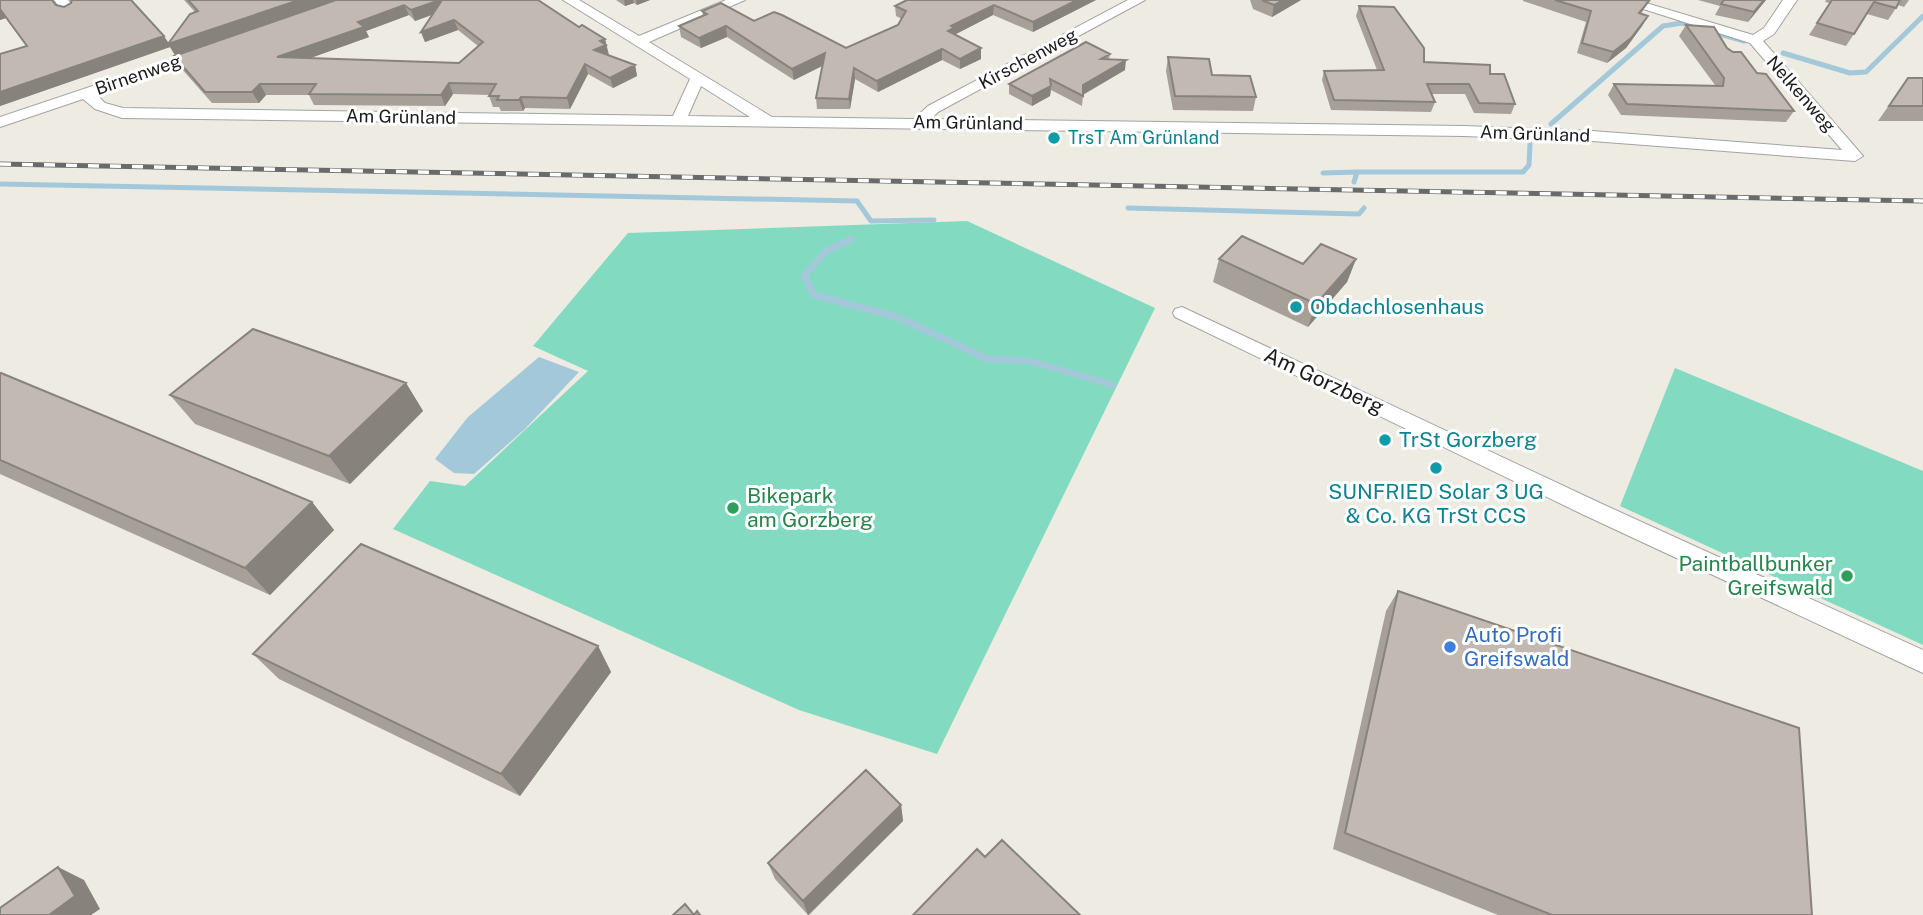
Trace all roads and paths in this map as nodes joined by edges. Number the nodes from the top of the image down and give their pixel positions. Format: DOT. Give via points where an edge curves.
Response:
graph roads {
  1 [pos="61,0"];
  2 [pos="570,0"];
  3 [pos="738,0"];
  4 [pos="1138,0"];
  5 [pos="1622,0"];
  6 [pos="1790,0"];
  7 [pos="70,12"];
  8 [pos="1755,40"];
  9 [pos="637,42"];
  10 [pos="224,46"];
  11 [pos="697,79"];
  12 [pos="86,93"];
  13 [pos="678,121"];
  14 [pos="768,121"];
  15 [pos="0,122"];
  16 [pos="920,122"];
  17 [pos="1855,156"];
  18 [pos="1182,313"];
  19 [pos="1923,662"];
  1 -- 7 [label="street"];
  2 -- 9 [label="street"];
  3 -- 9 [label="street"];
  4 -- 16 [label="street, Kirschenweg" via="933,109"];
  5 -- 8 [label="street"];
  6 -- 8 [label="street, Nelkenweg" via="1769,32"];
  8 -- 17 [label="street, Nelkenweg"];
  9 -- 11 [label="street"];
  10 -- 12 [label="street, Birnenweg"];
  11 -- 13 [label="street"];
  11 -- 14 [label="street"];
  12 -- 13 [label="street, Am Grünland" via="100,106 122,113"];
  12 -- 15 [label="street, Birnenweg"];
  13 -- 14 [label="street, Am Grünland"];
  14 -- 16 [label="street, Am Grünland"];
  16 -- 17 [label="street, Am Grünland" via="1538,133"];
  18 -- 19 [label="street, Am Gorzberg"];
}
